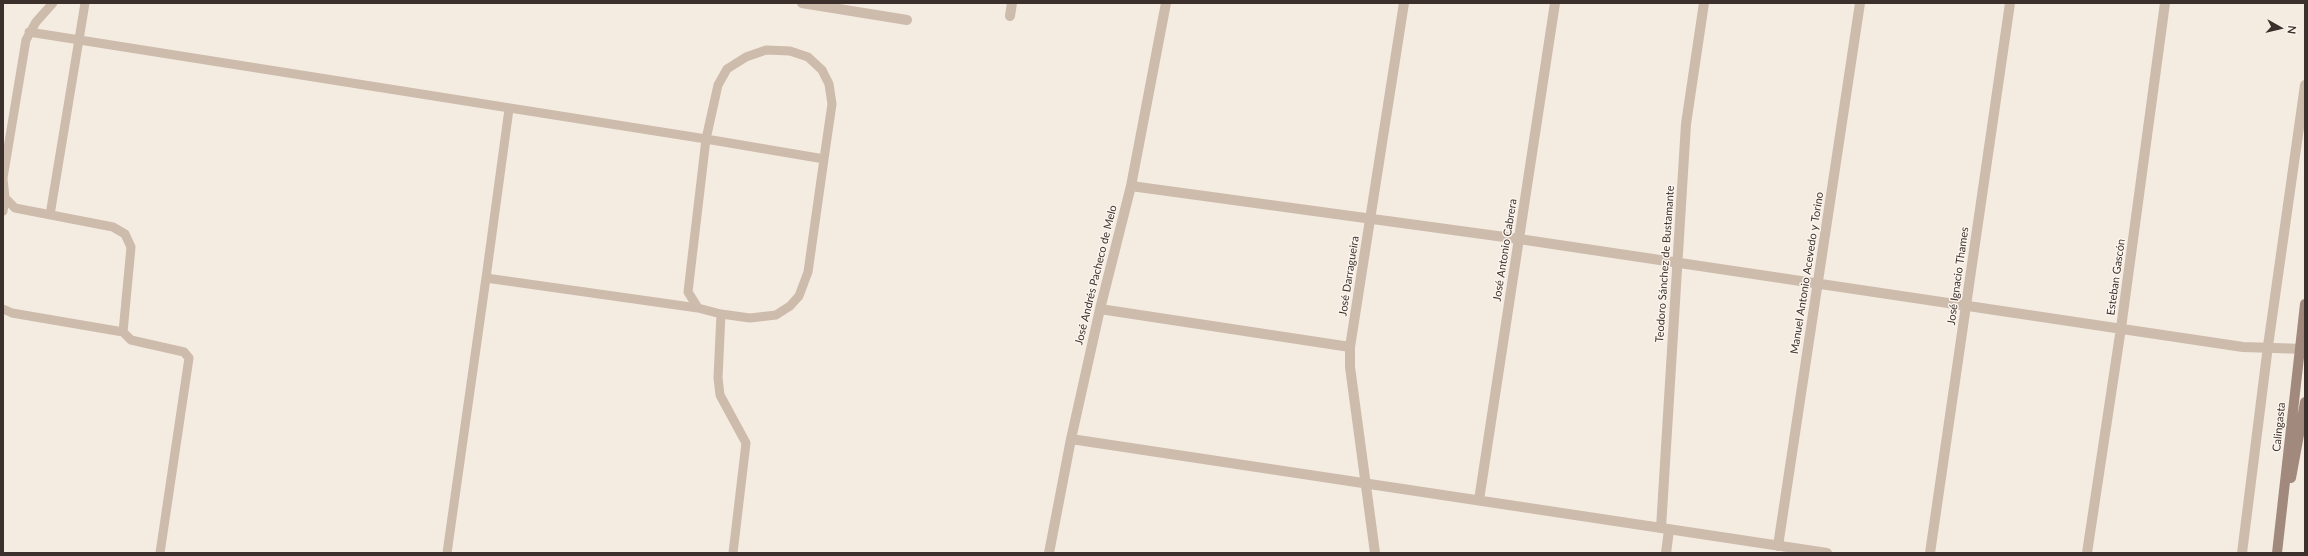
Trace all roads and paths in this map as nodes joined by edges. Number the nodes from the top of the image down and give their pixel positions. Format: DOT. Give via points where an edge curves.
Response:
graph roads {
  1 [pos="53,3"];
  2 [pos="85,3"];
  3 [pos="802,3"];
  4 [pos="1012,3"];
  5 [pos="1166,3"];
  6 [pos="1404,3"];
  7 [pos="1555,3"];
  8 [pos="1704,3"];
  9 [pos="1860,3"];
  10 [pos="2010,3"];
  11 [pos="2165,3"];
  12 [pos="859,7"];
  13 [pos="1010,16"];
  14 [pos="907,20"];
  15 [pos="29,32"];
  16 [pos="78,40"];
  17 [pos="2305,85"];
  18 [pos="509,109"];
  19 [pos="706,140"];
  20 [pos="824,159"];
  21 [pos="3,179"];
  22 [pos="1131,186"];
  23 [pos="4,198"];
  24 [pos="3,211"];
  25 [pos="50,215"];
  26 [pos="1371,219"];
  27 [pos="1519,240"];
  28 [pos="1677,263"];
  29 [pos="486,278"];
  30 [pos="1818,284"];
  31 [pos="2305,304"];
  32 [pos="1966,306"];
  33 [pos="698,308"];
  34 [pos="3,309"];
  35 [pos="1100,309"];
  36 [pos="721,314"];
  37 [pos="2121,328"];
  38 [pos="124,332"];
  39 [pos="2268,346"];
  40 [pos="1350,347"];
  41 [pos="2302,349"];
  42 [pos="2305,402"];
  43 [pos="1071,440"];
  44 [pos="1366,483"];
  45 [pos="1478,500"];
  46 [pos="1665,529"];
  47 [pos="1778,546"];
  48 [pos="160,553"];
  49 [pos="447,553"];
  50 [pos="733,553"];
  51 [pos="1049,553"];
  52 [pos="1375,553"];
  53 [pos="1666,553"];
  54 [pos="1827,553"];
  55 [pos="1930,553"];
  56 [pos="2087,553"];
  57 [pos="2242,553"];
  58 [pos="2277,553"];
  1 -- 15 [label="lane"];
  2 -- 16 [label="lane"];
  3 -- 12 [label="street"];
  4 -- 13 [label="street"];
  5 -- 22 [label="street, José Andrés Pacheco de Melo"];
  6 -- 26 [label="street, José Darragueira"];
  7 -- 27 [label="street, José Antonio Cabrera"];
  8 -- 28 [label="street, Teodoro Sánchez de Bustamante" via="1686,124"];
  9 -- 30 [label="street, Manuel Antonio Acevedo y Torino"];
  10 -- 32 [label="street, José Ignacio Thames"];
  11 -- 37 [label="street, Esteban Gascón"];
  12 -- 14 [label="street"];
  15 -- 16 [label="lane"];
  15 -- 21 [label="lane"];
  16 -- 18 [label="lane"];
  16 -- 25 [label="lane"];
  17 -- 39 [label="street"];
  18 -- 19 [label="lane"];
  18 -- 29 [label="lane"];
  19 -- 20 [label="lane"];
  19 -- 20 [label="lane" via="718,85 727,69 746,56 766,50 790,51 808,57 822,70 829,84 832,104"];
  19 -- 33 [label="lane" via="688,292"];
  20 -- 36 [label="lane" via="808,272 799,296 776,315 750,318"];
  21 -- 23 [label="lane"];
  22 -- 26 [label="street"];
  22 -- 35 [label="street, José Andrés Pacheco de Melo"];
  23 -- 24 [label="lane"];
  23 -- 25 [label="lane" via="15,208"];
  25 -- 38 [label="lane" via="113,227 125,234 131,247"];
  26 -- 27 [label="street"];
  26 -- 40 [label="street, José Darragueira"];
  27 -- 28 [label="street"];
  27 -- 45 [label="street, José Antonio Cabrera"];
  28 -- 30 [label="street"];
  28 -- 46 [label="street, Teodoro Sánchez de Bustamante"];
  29 -- 33 [label="lane"];
  29 -- 49 [label="lane"];
  30 -- 32 [label="street"];
  30 -- 47 [label="street, Manuel Antonio Acevedo y Torino"];
  31 -- 41 [label="main road, Calingasta"];
  32 -- 37 [label="street"];
  32 -- 55 [label="street, José Ignacio Thames"];
  33 -- 36 [label="lane"];
  34 -- 38 [label="lane" via="12,313"];
  35 -- 40 [label="street"];
  35 -- 43 [label="street, José Andrés Pacheco de Melo"];
  36 -- 50 [label="lane" via="718,378 720,395 746,443"];
  37 -- 39 [label="street" via="2242,346"];
  37 -- 56 [label="street, Esteban Gascón"];
  38 -- 48 [label="lane" via="130,340 184,352 189,358"];
  39 -- 41 [label="street"];
  39 -- 57 [label="street"];
  40 -- 44 [label="street, José Darragueira" via="1350,367"];
  41 -- 58 [label="main road, Calingasta"];
  42 -- 58 [label="main road, Calingasta"];
  43 -- 44 [label="street"];
  43 -- 51 [label="street, José Andrés Pacheco de Melo"];
  44 -- 45 [label="street"];
  44 -- 52 [label="street, José Darragueira"];
  45 -- 46 [label="street"];
  46 -- 47 [label="street"];
  46 -- 53 [label="street, Teodoro Sánchez de Bustamante"];
  47 -- 54 [label="street"];
}
